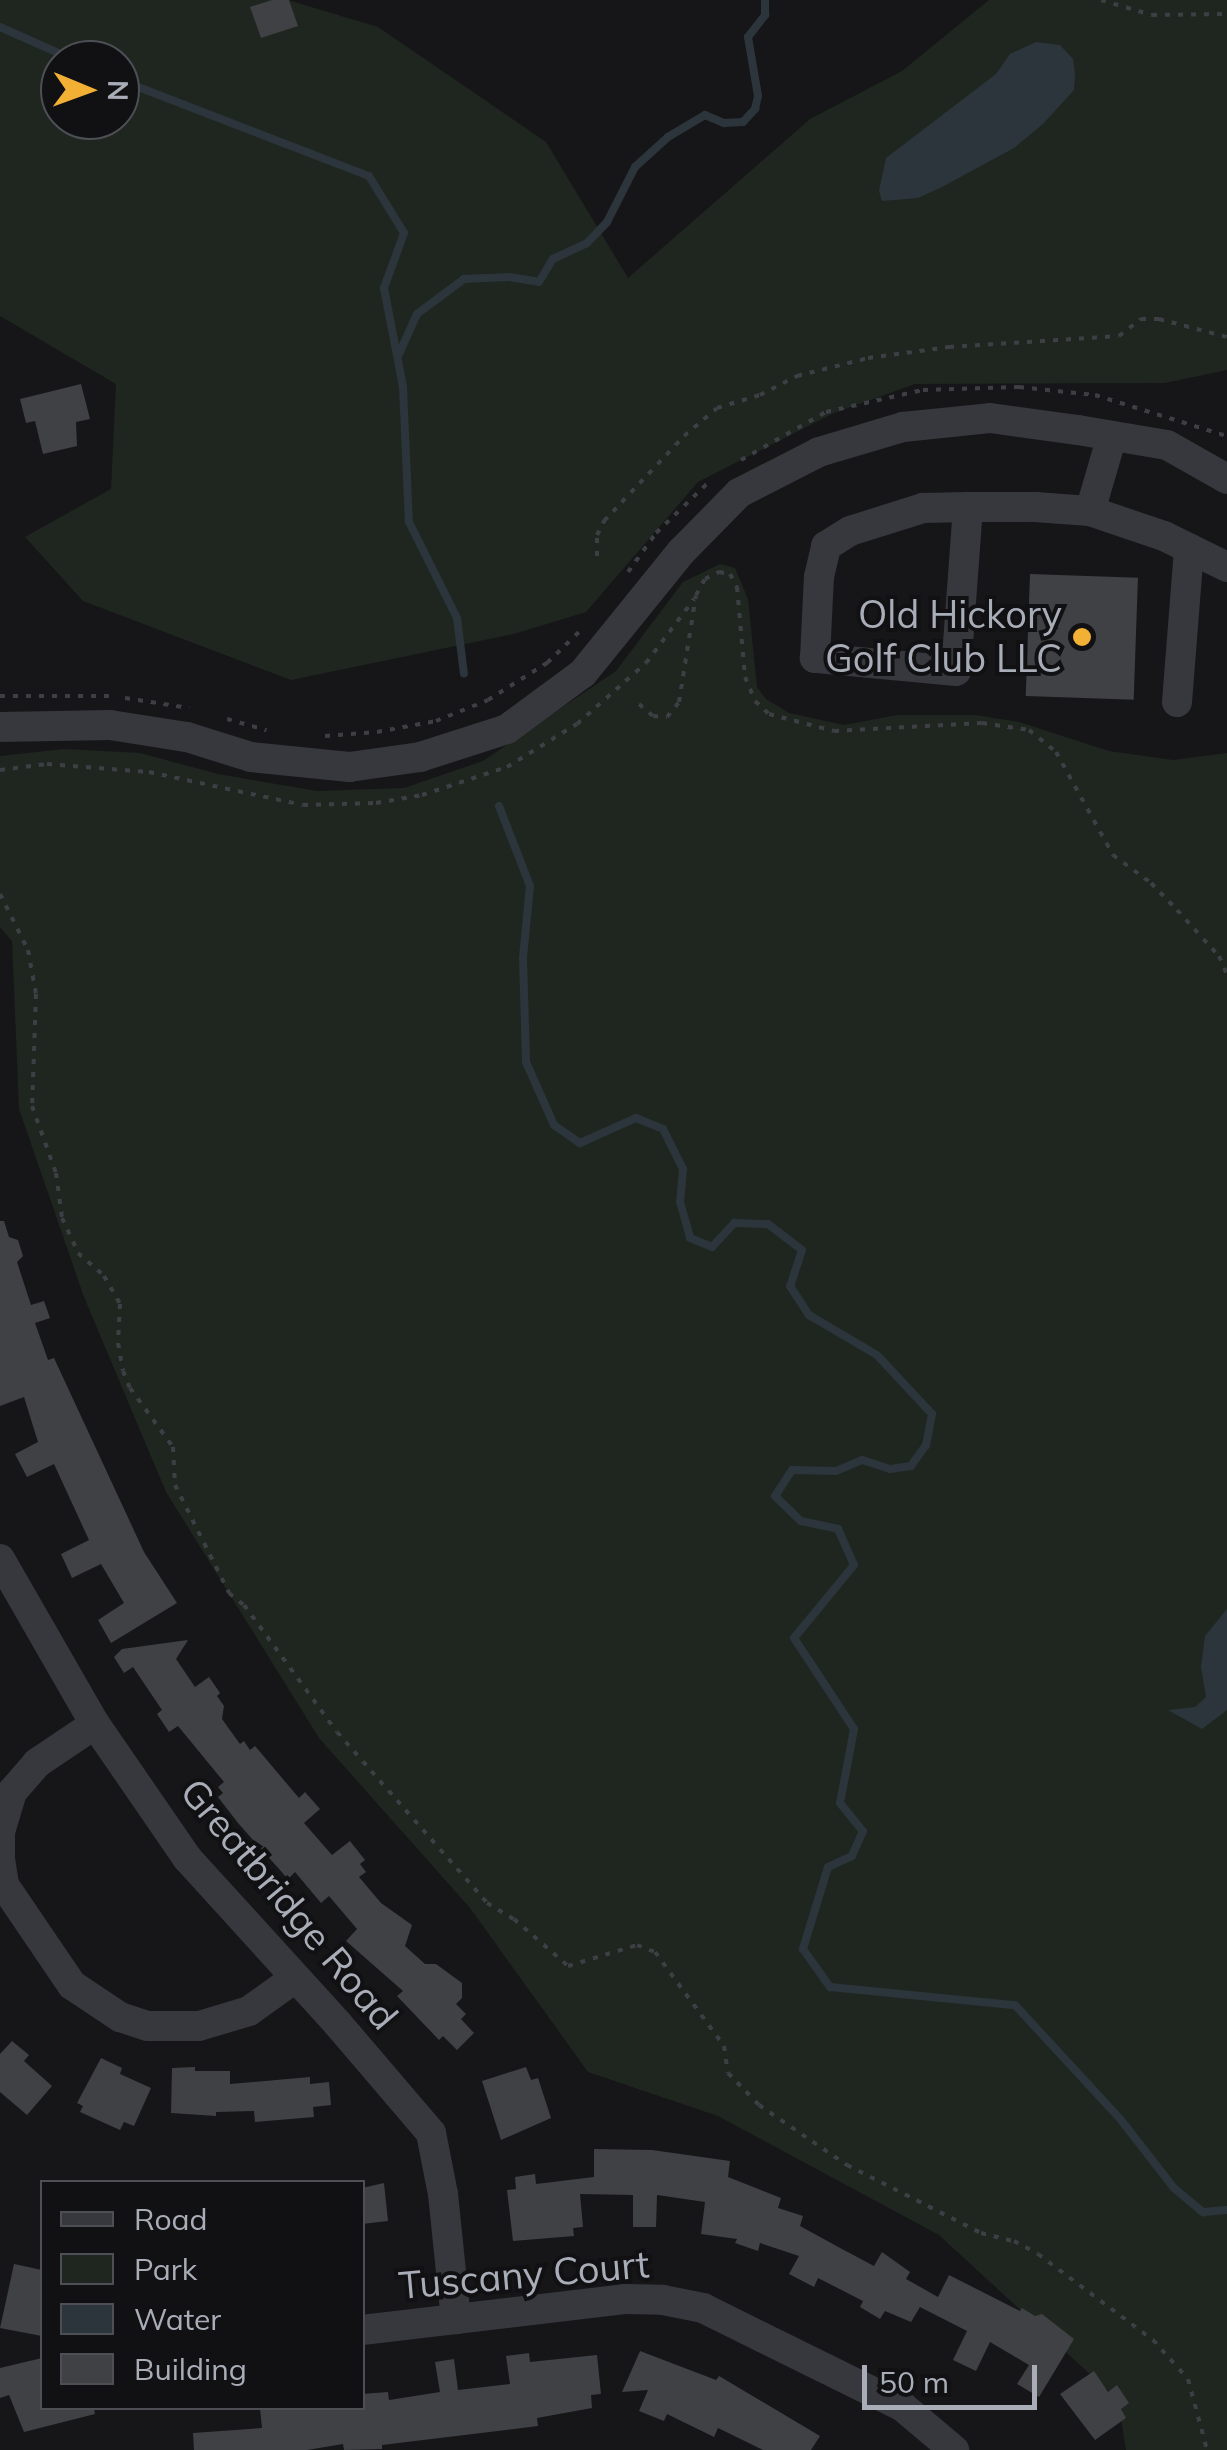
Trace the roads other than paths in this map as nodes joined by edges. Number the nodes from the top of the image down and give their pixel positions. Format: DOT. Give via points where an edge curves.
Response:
graph roads {
  1 [pos="1112,436"];
  2 [pos="1227,479"];
  3 [pos="968,507"];
  4 [pos="1090,511"];
  5 [pos="1190,548"];
  6 [pos="1227,567"];
  7 [pos="1176,702"];
  8 [pos="0,728"];
  9 [pos="0,1559"];
  10 [pos="95,1724"];
  11 [pos="0,1857"];
  12 [pos="295,1978"];
  13 [pos="456,2319"];
  14 [pos="365,2330"];
  15 [pos="954,2450"];
  1 -- 2 [label="street" via="1167,445"];
  1 -- 4 [label="street"];
  1 -- 8 [label="street" via="990,418 903,427 819,452 740,493 681,552 583,673 545,704 507,729 420,757 349,767 304,765 110,725"];
  3 -- 3 [label="street" via="923,508 850,531 826,546 816,658 956,671"];
  3 -- 4 [label="street"];
  4 -- 5 [label="street"];
  5 -- 6 [label="street"];
  5 -- 7 [label="street"];
  9 -- 10 [label="street, Greatbridge Road"];
  10 -- 11 [label="street" via="37,1763 12,1792"];
  10 -- 12 [label="street, Greatbridge Road" via="187,1858"];
  11 -- 12 [label="street" via="4,1885 72,1985 120,2016 147,2026 199,2026 249,2011"];
  12 -- 13 [label="street, Greatbridge Road" via="430,2133"];
  13 -- 14 [label="street, Tuscany Court"];
  13 -- 15 [label="street, Tuscany Court" via="624,2300 702,2308 902,2407"];
}
